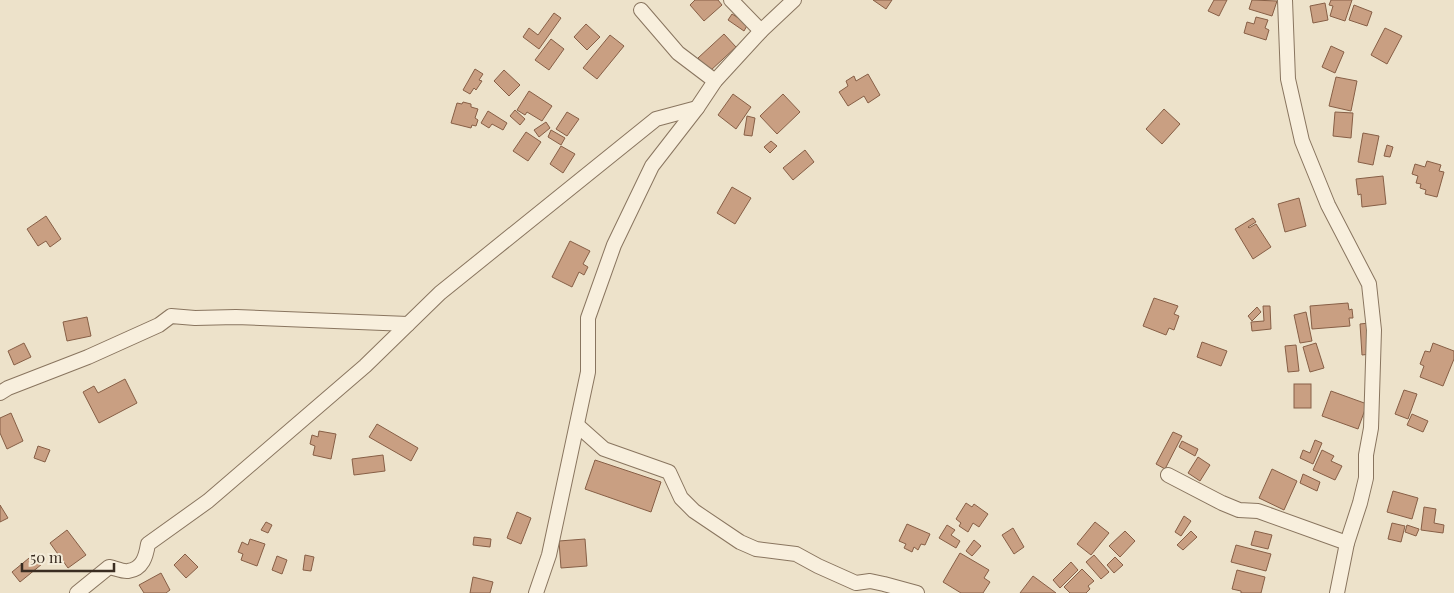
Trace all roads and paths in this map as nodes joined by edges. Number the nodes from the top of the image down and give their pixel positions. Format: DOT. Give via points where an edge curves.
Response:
graph roads {
  1 [pos="731,0"];
  2 [pos="794,0"];
  3 [pos="1285,0"];
  4 [pos="641,10"];
  5 [pos="761,31"];
  6 [pos="715,81"];
  7 [pos="697,108"];
  8 [pos="408,324"];
  9 [pos="0,392"];
  10 [pos="577,425"];
  11 [pos="1168,475"];
  12 [pos="1347,543"];
  13 [pos="868,587"];
  14 [pos="77,593"];
  15 [pos="536,593"];
  16 [pos="917,593"];
  17 [pos="1337,593"];
  1 -- 5 [label="street"];
  2 -- 5 [label="street"];
  3 -- 12 [label="street" via="1288,79 1302,141 1328,205 1369,284 1374,330 1371,428 1366,478"];
  4 -- 6 [label="street" via="678,53"];
  5 -- 6 [label="street"];
  6 -- 7 [label="street"];
  7 -- 8 [label="street" via="656,119 447,287"];
  7 -- 10 [label="street" via="652,166 614,245 588,318 588,372"];
  8 -- 9 [label="street" via="171,316 159,325 88,357"];
  8 -- 14 [label="street" via="365,366 208,501 148,544 146,557 139,566 128,571 109,567"];
  10 -- 13 [label="street" via="604,449 669,472 681,498 694,511 740,542 756,549 796,554"];
  10 -- 15 [label="street" via="549,555"];
  11 -- 12 [label="street" via="1239,510 1258,511"];
  12 -- 17 [label="street"];
  13 -- 16 [label="street" via="884,584"];
}
